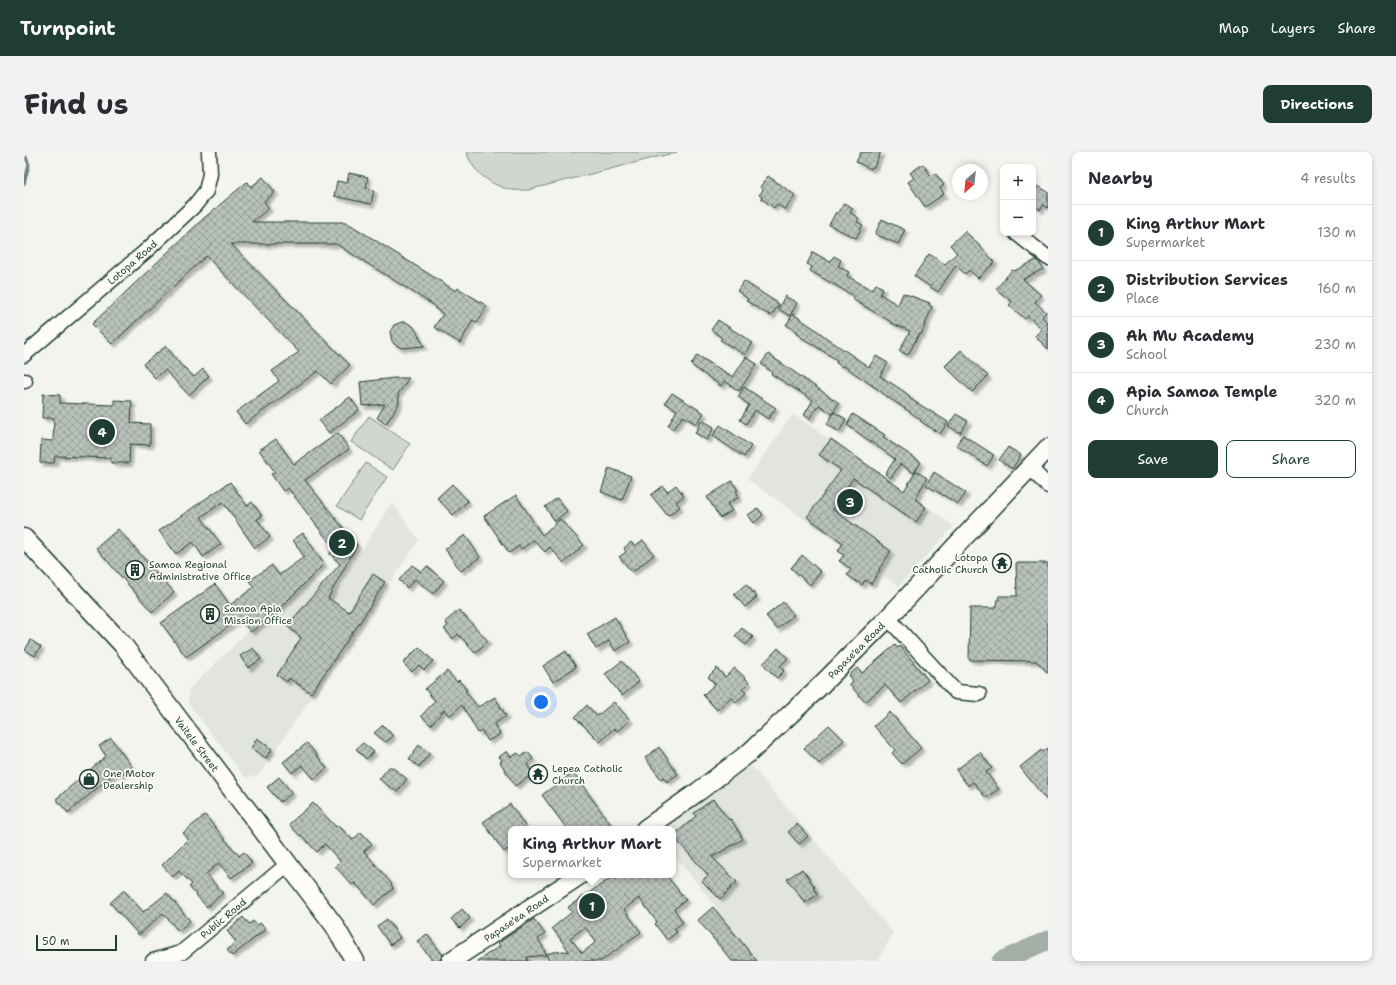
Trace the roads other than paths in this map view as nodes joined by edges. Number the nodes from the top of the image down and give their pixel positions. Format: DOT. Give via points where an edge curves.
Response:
graph roads {
  1 [pos="209,152"];
  2 [pos="1020,236"];
  3 [pos="1048,258"];
  4 [pos="24,355"];
  5 [pos="1048,448"];
  6 [pos="1029,468"];
  7 [pos="1048,486"];
  8 [pos="24,538"];
  9 [pos="888,618"];
  10 [pos="978,694"];
  11 [pos="649,826"];
  12 [pos="288,864"];
  13 [pos="576,878"];
  14 [pos="153,961"];
  15 [pos="355,961"];
  16 [pos="451,961"];
  1 -- 4 [label="street, Lotopa Road" via="210,174 206,191 195,205 147,250"];
  2 -- 3 [label="street"];
  5 -- 6 [label="main road, Papase'ea Road"];
  6 -- 7 [label="street"];
  6 -- 9 [label="main road, Papase'ea Road"];
  8 -- 12 [label="main road, Vaitele Street" via="123,645"];
  9 -- 10 [label="street" via="956,692"];
  9 -- 11 [label="main road, Papase'ea Road" via="750,752"];
  12 -- 14 [label="street, Public Road" via="181,953"];
  12 -- 15 [label="main road, Vaitele Street" via="334,925"];
  13 -- 16 [label="main road, Papase'ea Road"];
}
